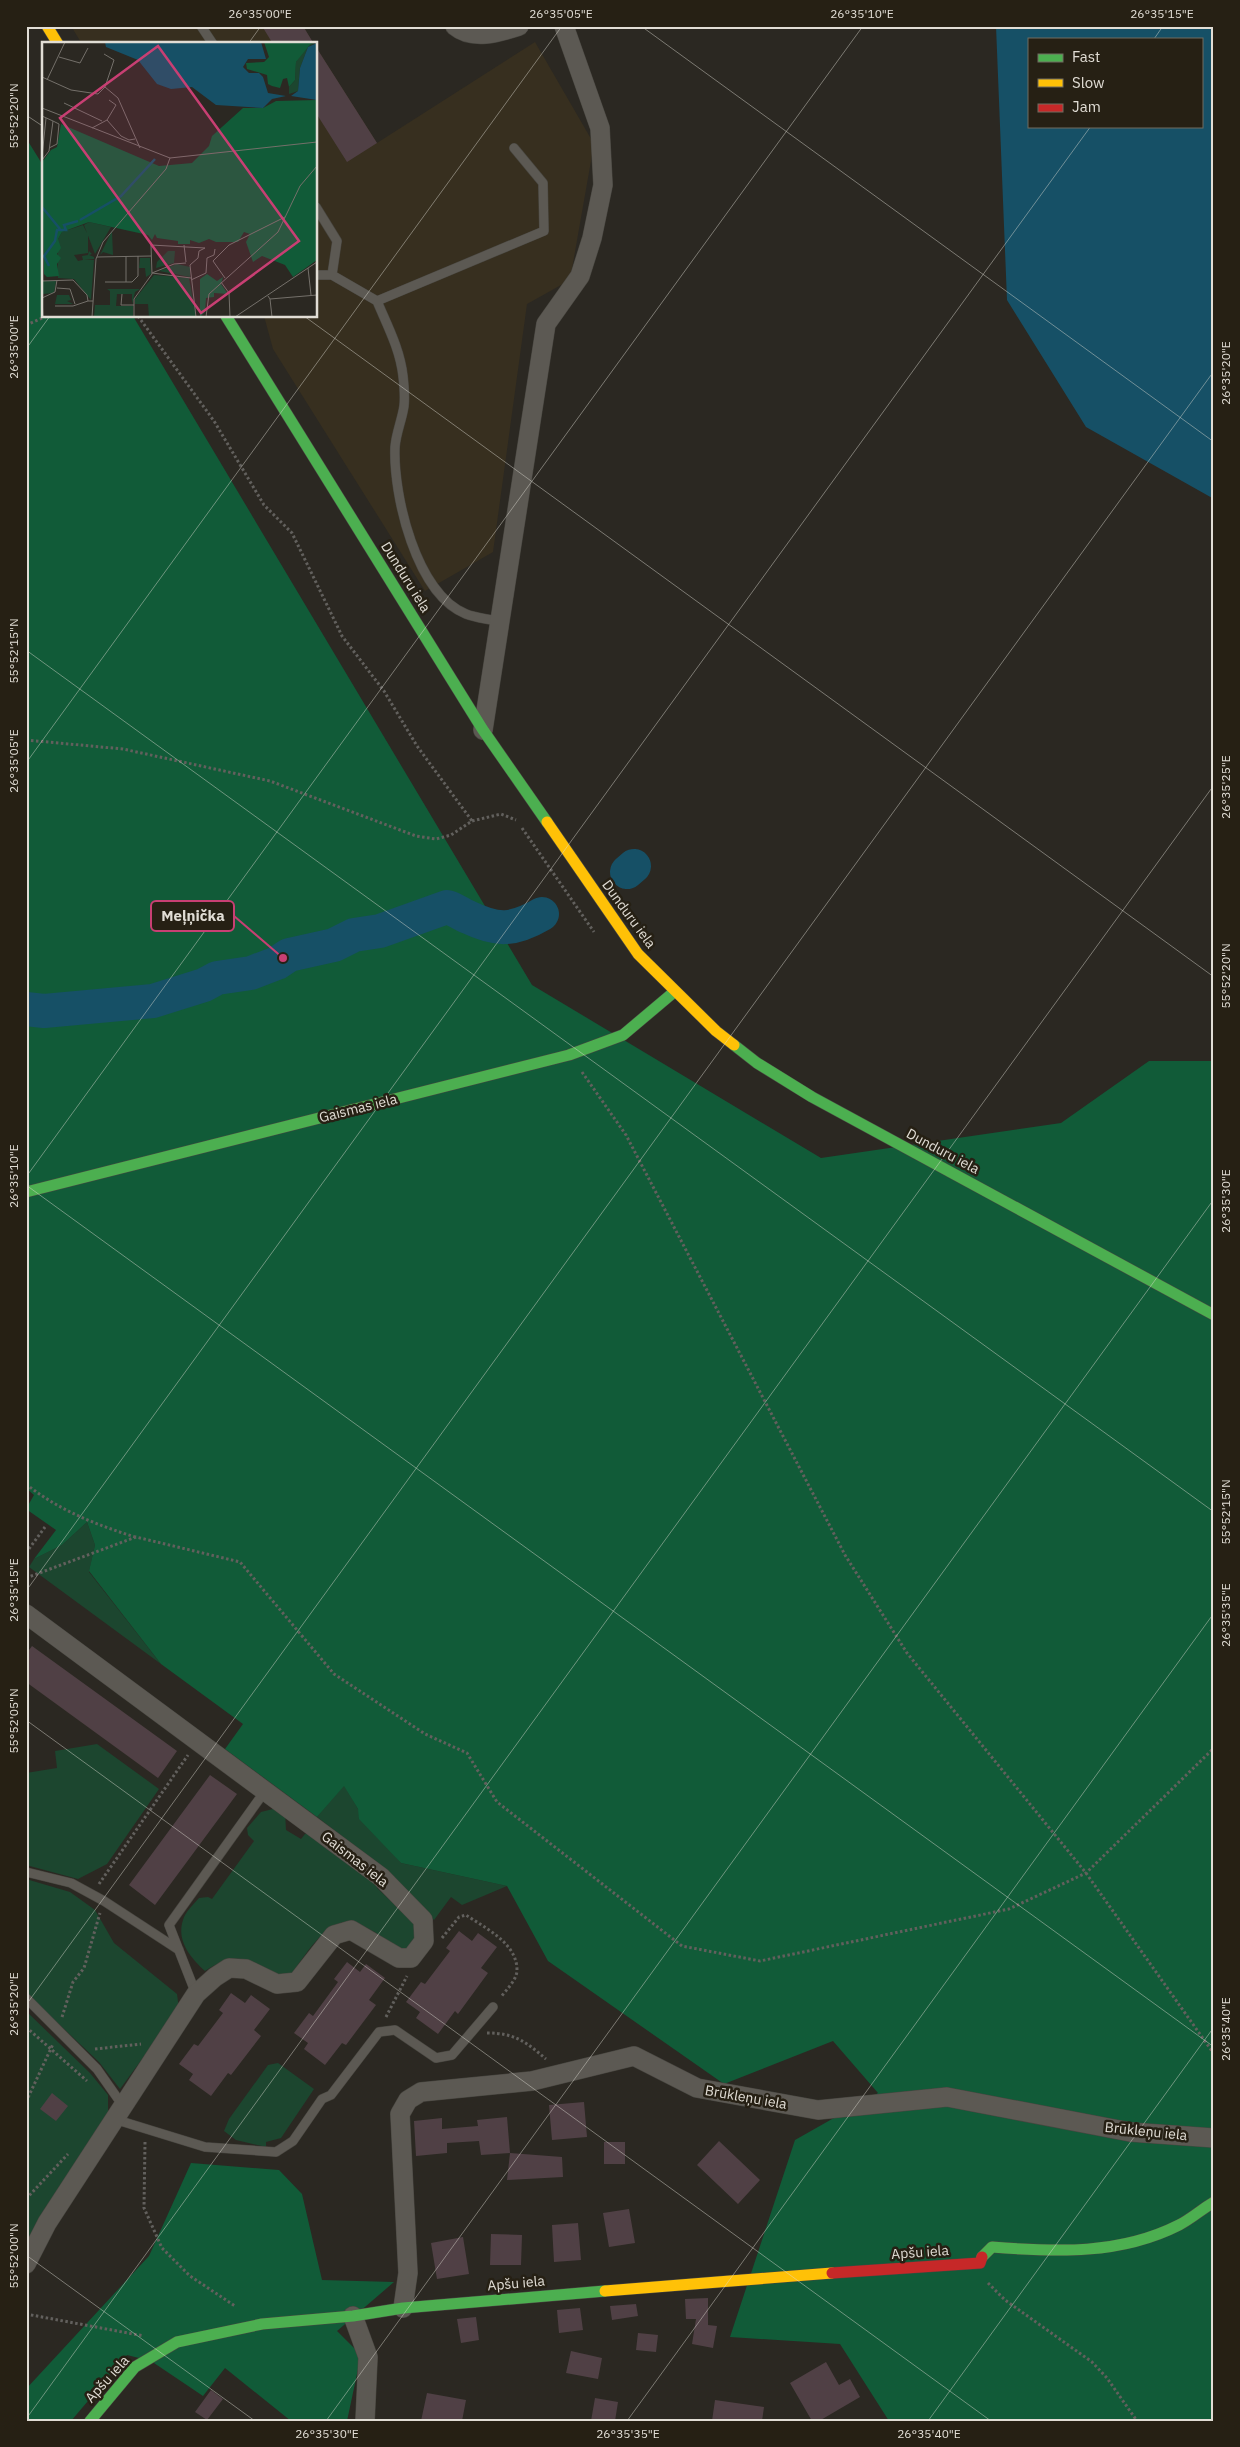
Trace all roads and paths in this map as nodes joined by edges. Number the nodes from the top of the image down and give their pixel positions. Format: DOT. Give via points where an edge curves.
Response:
graph roads {
  1 [pos="47,26"];
  2 [pos="202,26"];
  3 [pos="455,26"];
  4 [pos="519,26"];
  5 [pos="564,26"];
  6 [pos="57,42"];
  7 [pos="211,42"];
  8 [pos="514,148"];
  9 [pos="318,210"];
  10 [pos="318,275"];
  11 [pos="332,275"];
  12 [pos="377,301"];
  13 [pos="42,318"];
  14 [pos="139,318"];
  15 [pos="227,318"];
  16 [pos="26,325"];
  17 [pos="500,622"];
  18 [pos="483,730"];
  19 [pos="26,740"];
  20 [pos="516,820"];
  21 [pos="472,821"];
  22 [pos="674,992"];
  23 [pos="569,1055"];
  24 [pos="26,1192"];
  25 [pos="1214,1315"];
  26 [pos="26,1484"];
  27 [pos="45,1527"];
  28 [pos="136,1537"];
  29 [pos="26,1552"];
  30 [pos="26,1578"];
  31 [pos="26,1614"];
  32 [pos="198,1741"];
  33 [pos="1214,1748"];
  34 [pos="265,1791"];
  35 [pos="26,1872"];
  36 [pos="1086,1873"];
  37 [pos="92,1894"];
  38 [pos="104,1901"];
  39 [pos="424,1942"];
  40 [pos="179,1950"];
  41 [pos="411,1958"];
  42 [pos="196,1994"];
  43 [pos="26,1998"];
  44 [pos="493,2007"];
  45 [pos="26,2027"];
  46 [pos="57,2030"];
  47 [pos="379,2032"];
  48 [pos="471,2033"];
  49 [pos="166,2040"];
  50 [pos="77,2049"];
  51 [pos="52,2050"];
  52 [pos="26,2053"];
  53 [pos="1214,2054"];
  54 [pos="564,2074"];
  55 [pos="89,2083"];
  56 [pos="27,2101"];
  57 [pos="119,2113"];
  58 [pos="145,2129"];
  59 [pos="1214,2138"];
  60 [pos="1214,2202"];
  61 [pos="980,2263"];
  62 [pos="26,2264"];
  63 [pos="238,2308"];
  64 [pos="402,2308"];
  65 [pos="26,2314"];
  66 [pos="352,2316"];
  67 [pos="148,2337"];
  68 [pos="90,2421"];
  69 [pos="365,2421"];
  70 [pos="1137,2421"];
  1 -- 6 [label="street"];
  2 -- 7 [label="lane"];
  3 -- 4 [label="street" via="460,30 491,35"];
  5 -- 17 [label="street" via="600,128 603,184 580,276 546,324"];
  8 -- 12 [label="lane" via="543,183 544,231"];
  9 -- 11 [label="lane" via="337,241"];
  10 -- 11 [label="lane"];
  11 -- 12 [label="lane"];
  12 -- 17 [label="lane" via="400,354 403,376 404,406 395,445 395,482 402,517 421,563 439,595 465,614"];
  13 -- 16 [label="path"];
  14 -- 21 [label="path" via="214,421 264,505 292,533 342,636 384,691 417,746"];
  15 -- 18 [label="street, Dunduru iela"];
  17 -- 18 [label="street"];
  18 -- 22 [label="street, Dunduru iela" via="638,954"];
  19 -- 21 [label="path" via="123,749 270,781 423,837 436,839 451,835"];
  20 -- 21 [label="path" via="501,814"];
  22 -- 23 [label="street, Gaismas iela" via="623,1035"];
  22 -- 25 [label="street, Dunduru iela" via="757,1063 812,1098"];
  23 -- 24 [label="street, Gaismas iela"];
  23 -- 36 [label="path" via="626,1135 845,1555 902,1645"];
  26 -- 28 [label="path" via="38,1494 97,1525"];
  27 -- 29 [label="path"];
  28 -- 30 [label="path"];
  28 -- 36 [label="path" via="240,1562 334,1674 425,1734 467,1753 497,1802 682,1946 760,1961 1009,1909"];
  31 -- 32 [label="street, Gaismas iela"];
  32 -- 34 [label="street, Gaismas iela"];
  32 -- 37 [label="path"];
  33 -- 36 [label="path"];
  34 -- 39 [label="street, Gaismas iela" via="381,1877 423,1920"];
  34 -- 40 [label="lane" via="169,1925"];
  35 -- 37 [label="lane" via="70,1883"];
  36 -- 53 [label="path"];
  37 -- 38 [label="lane"];
  38 -- 40 [label="lane"];
  38 -- 46 [label="path" via="84,1968 73,1982"];
  39 -- 41 [label="street"];
  39 -- 44 [label="path" via="434,1949 459,1916 466,1915 505,1942 517,1970"];
  40 -- 42 [label="lane"];
  41 -- 42 [label="street" via="400,1958 351,1930 334,1934 297,1982 277,1984 246,1969 229,1968"];
  41 -- 47 [label="path" via="408,1974"];
  42 -- 49 [label="street"];
  43 -- 46 [label="lane"];
  44 -- 48 [label="lane"];
  45 -- 51 [label="path"];
  46 -- 50 [label="lane"];
  46 -- 51 [label="path"];
  47 -- 48 [label="lane" via="395,2030 436,2058 452,2055"];
  47 -- 58 [label="lane" via="331,2095 322,2099 293,2141 276,2152 205,2146"];
  48 -- 54 [label="path" via="505,2033 526,2042"];
  49 -- 50 [label="path" via="107,2049"];
  49 -- 57 [label="street"];
  50 -- 57 [label="lane" via="98,2069"];
  51 -- 55 [label="path"];
  51 -- 56 [label="path"];
  52 -- 56 [label="path"];
  54 -- 59 [label="street, Brūkleņu iela" via="634,2056 696,2088 818,2110 947,2097 1130,2132"];
  54 -- 64 [label="street, Brūkleņu iela" via="532,2081 421,2092 408,2100 400,2114 408,2273"];
  57 -- 58 [label="lane"];
  57 -- 62 [label="street" via="46,2223"];
  58 -- 63 [label="path" via="144,2208 162,2248 190,2276"];
  60 -- 61 [label="street" via="1177,2226 1120,2247 1061,2252 992,2247 984,2253"];
  61 -- 64 [label="street, Apšu iela"];
  61 -- 70 [label="path" via="986,2281 1005,2300 1097,2367"];
  64 -- 66 [label="street, Apšu iela"];
  65 -- 67 [label="path"];
  66 -- 68 [label="street, Apšu iela" via="262,2324 177,2342 135,2367"];
  66 -- 69 [label="street" via="368,2357"];
}
